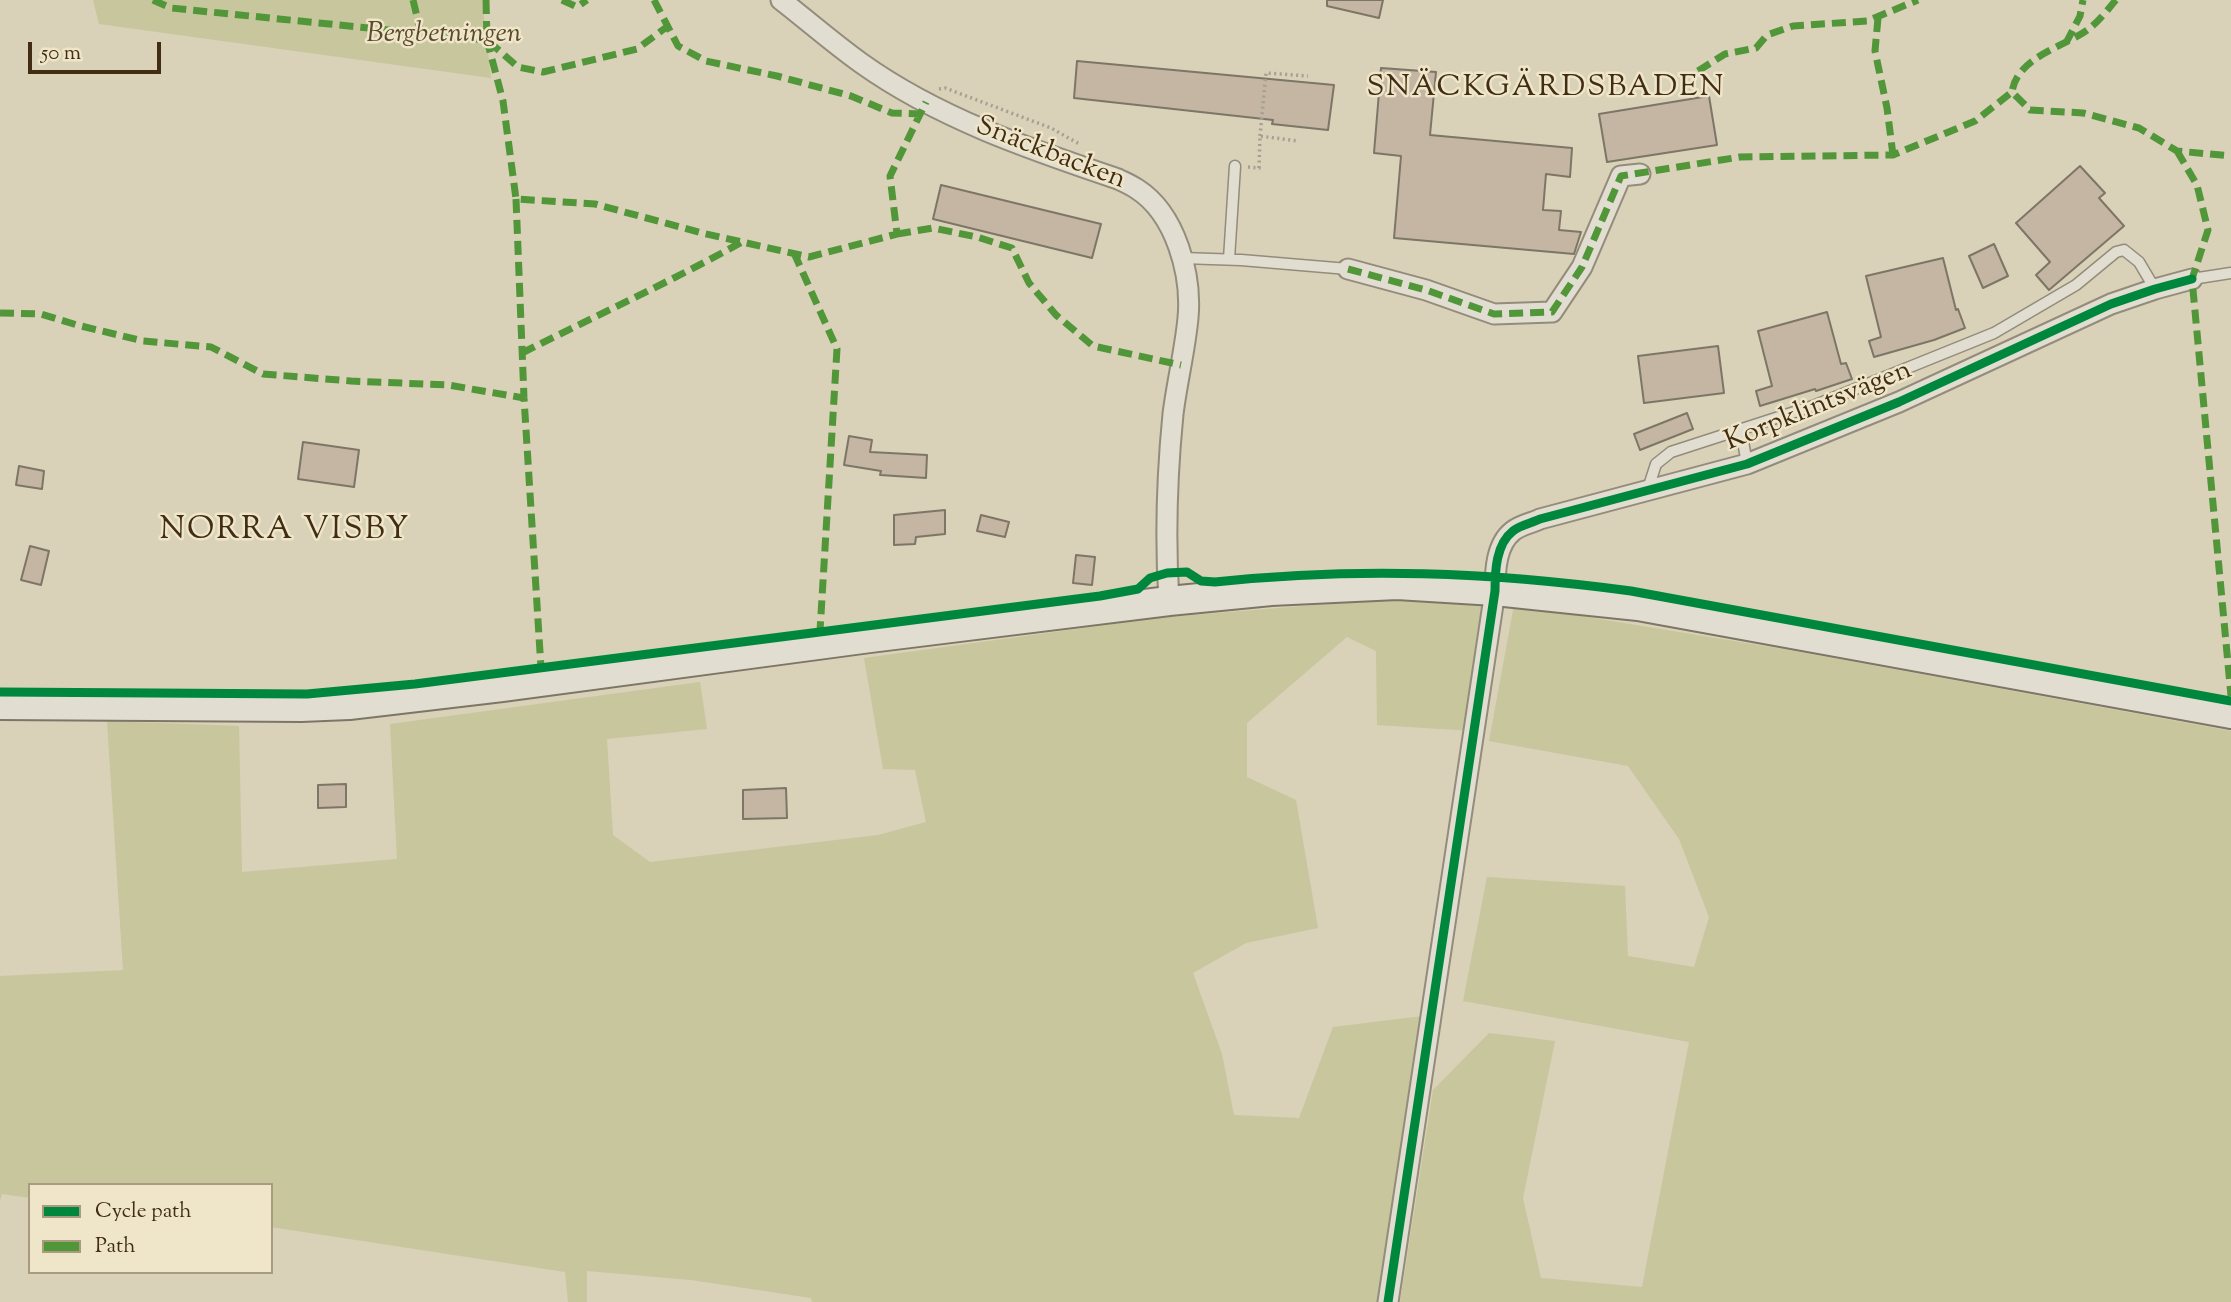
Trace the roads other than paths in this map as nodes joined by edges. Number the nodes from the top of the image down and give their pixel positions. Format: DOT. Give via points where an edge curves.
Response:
graph roads {
  1 [pos="781,0"];
  2 [pos="1236,166"];
  3 [pos="1640,174"];
  4 [pos="1182,258"];
  5 [pos="1229,260"];
  6 [pos="1348,269"];
  7 [pos="2231,273"];
  8 [pos="2192,279"];
  9 [pos="2155,289"];
  10 [pos="1741,430"];
  11 [pos="1747,464"];
  12 [pos="1647,492"];
  13 [pos="1495,591"];
  14 [pos="1169,601"];
  15 [pos="0,705"];
  16 [pos="2231,714"];
  17 [pos="1388,1302"];
  1 -- 4 [label="street, Snäckbacken" via="861,63 934,107 1138,189 1165,218"];
  2 -- 5 [label="lane"];
  3 -- 6 [label="street" via="1621,176 1582,267 1552,312 1494,314"];
  4 -- 5 [label="lane"];
  4 -- 14 [label="street, Snäckbacken" via="1188,317 1173,414"];
  5 -- 6 [label="lane"];
  7 -- 8 [label="lane"];
  8 -- 9 [label="street, Korpklintsvägen"];
  9 -- 10 [label="lane" via="2140,262 2124,250 2116,252 2076,285 1994,333"];
  9 -- 11 [label="street, Korpklintsvägen" via="2066,323 1899,402"];
  10 -- 11 [label="lane"];
  10 -- 12 [label="lane" via="1671,452 1656,464"];
  11 -- 12 [label="street, Korpklintsvägen"];
  12 -- 13 [label="street, Korpklintsvägen" via="1540,519 1513,531 1500,547"];
  13 -- 14 [label="main road" via="1398,585"];
  13 -- 16 [label="main road" via="1637,606"];
  13 -- 17 [label="street, Korpklintsvägen"];
  14 -- 15 [label="main road" via="349,705"];
}
